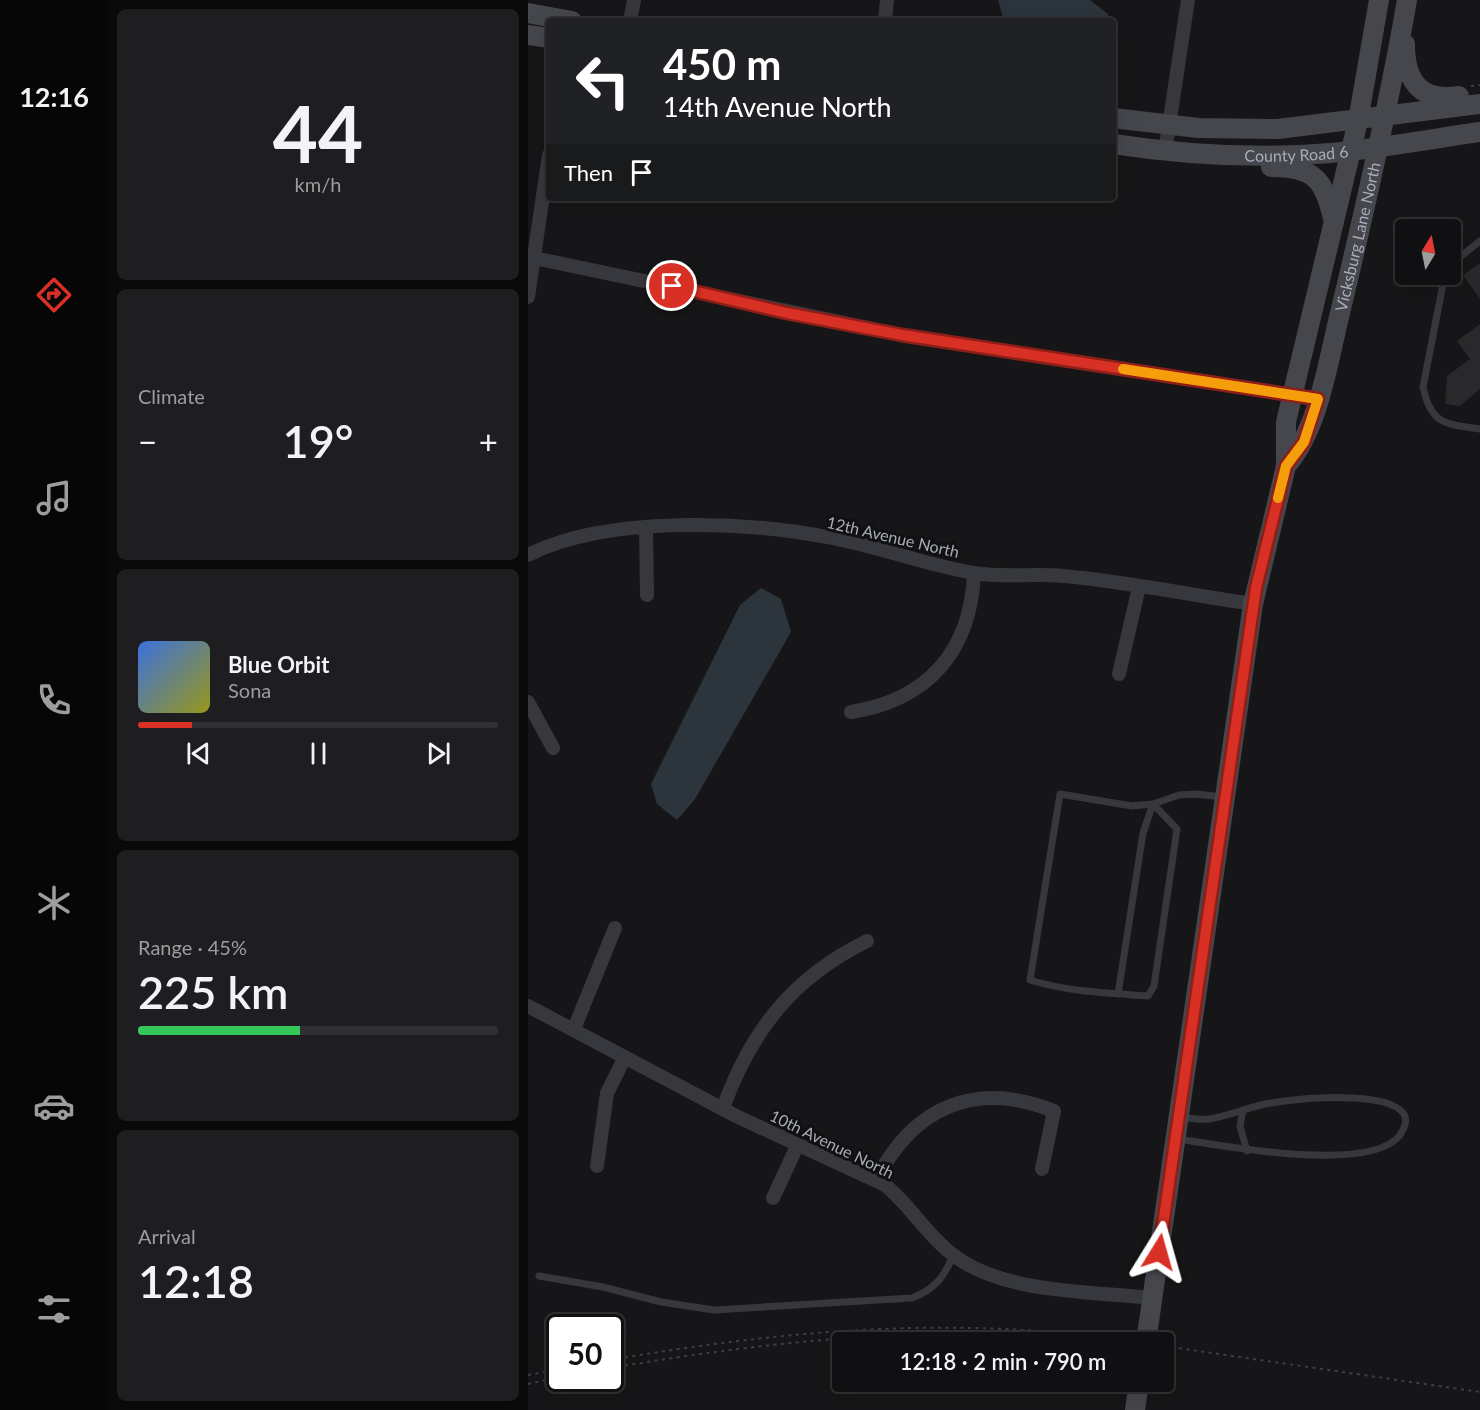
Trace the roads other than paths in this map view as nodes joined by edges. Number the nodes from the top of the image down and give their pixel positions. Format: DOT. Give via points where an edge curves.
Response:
graph roads {
  1 [pos="634,0"];
  2 [pos="887,0"];
  3 [pos="1188,0"];
  4 [pos="1379,0"];
  5 [pos="1406,6"];
  6 [pos="528,13"];
  7 [pos="556,18"];
  8 [pos="631,18"];
  9 [pos="885,18"];
  10 [pos="528,34"];
  11 [pos="546,37"];
  12 [pos="1480,93"];
  13 [pos="1480,104"];
  14 [pos="1116,118"];
  15 [pos="1385,118"];
  16 [pos="1358,121"];
  17 [pos="1168,126"];
  18 [pos="1480,132"];
  19 [pos="1116,144"];
  20 [pos="1379,146"];
  21 [pos="1351,150"];
  22 [pos="1170,152"];
  23 [pos="546,176"];
  24 [pos="1334,224"];
  25 [pos="1480,241"];
  26 [pos="1461,256"];
  27 [pos="534,258"];
  28 [pos="1443,285"];
  29 [pos="528,297"];
  30 [pos="1293,395"];
  31 [pos="1318,399"];
  32 [pos="1480,429"];
  33 [pos="1286,466"];
  34 [pos="646,528"];
  35 [pos="528,555"];
  36 [pos="974,573"];
  37 [pos="1139,587"];
  38 [pos="647,595"];
  39 [pos="1253,604"];
  40 [pos="1119,674"];
  41 [pos="528,702"];
  42 [pos="850,712"];
  43 [pos="553,748"];
  44 [pos="1225,798"];
  45 [pos="1153,804"];
  46 [pos="615,928"];
  47 [pos="867,941"];
  48 [pos="1118,994"];
  49 [pos="528,1006"];
  50 [pos="574,1029"];
  51 [pos="625,1057"];
  52 [pos="723,1108"];
  53 [pos="1243,1110"];
  54 [pos="1179,1117"];
  55 [pos="1175,1139"];
  56 [pos="798,1144"];
  57 [pos="1247,1150"];
  58 [pos="597,1166"];
  59 [pos="1042,1169"];
  60 [pos="876,1180"];
  61 [pos="773,1198"];
  62 [pos="953,1256"];
  63 [pos="539,1276"];
  64 [pos="1152,1298"];
  65 [pos="1142,1332"];
  66 [pos="1138,1392"];
  67 [pos="1135,1410"];
  1 -- 8 [label="street"];
  2 -- 9 [label="street"];
  3 -- 17 [label="street"];
  4 -- 16 [label="main road, Vicksburg Lane North"];
  5 -- 12 [label="main road" via="1406,68 1419,88 1437,97"];
  5 -- 15 [label="main road, Vicksburg Lane North"];
  6 -- 7 [label="main road"];
  10 -- 11 [label="main road"];
  13 -- 15 [label="main road, County Road 6"];
  14 -- 17 [label="main road, County Road 6"];
  15 -- 16 [label="main road, County Road 6"];
  15 -- 20 [label="main road, Vicksburg Lane North"];
  16 -- 17 [label="main road, County Road 6" via="1278,129"];
  16 -- 21 [label="main road, Vicksburg Lane North"];
  17 -- 22 [label="street"];
  18 -- 20 [label="main road, County Road 6"];
  19 -- 22 [label="main road, County Road 6"];
  20 -- 21 [label="main road, County Road 6"];
  20 -- 31 [label="main road, Vicksburg Lane North"];
  21 -- 22 [label="main road, County Road 6" via="1273,155"];
  21 -- 24 [label="main road, Vicksburg Lane North"];
  22 -- 24 [label="main road" via="1209,165 1303,169 1316,177 1325,190"];
  23 -- 27 [label="street"];
  24 -- 30 [label="main road, Vicksburg Lane North"];
  25 -- 26 [label="lane"];
  27 -- 29 [label="street"];
  27 -- 30 [label="street" via="902,335"];
  28 -- 32 [label="lane" via="1423,387 1426,404 1435,418 1445,424"];
  30 -- 31 [label="street"];
  30 -- 33 [label="main road, Vicksburg Lane North" via="1285,433"];
  31 -- 33 [label="main road, Vicksburg Lane North" via="1304,442"];
  33 -- 39 [label="main road, Vicksburg Lane North"];
  34 -- 35 [label="street, 12th Avenue North" via="570,539"];
  34 -- 36 [label="street, 12th Avenue North" via="776,529 833,538"];
  34 -- 38 [label="street"];
  36 -- 37 [label="street, 12th Avenue North" via="1063,576"];
  36 -- 42 [label="street" via="966,624 941,667 900,699"];
  37 -- 39 [label="street, 12th Avenue North"];
  37 -- 40 [label="street"];
  39 -- 44 [label="main road, Vicksburg Lane North"];
  41 -- 43 [label="street"];
  44 -- 45 [label="lane" via="1179,795"];
  44 -- 54 [label="main road, Vicksburg Lane North"];
  45 -- 48 [label="lane" via="1143,833"];
  45 -- 48 [label="lane" via="1177,829 1155,986 1148,996"];
  45 -- 48 [label="lane" via="1132,806 1060,794 1057,809 1030,980"];
  46 -- 50 [label="street"];
  47 -- 52 [label="street" via="818,971 768,1018 749,1046"];
  49 -- 50 [label="street, 10th Avenue North"];
  50 -- 51 [label="street, 10th Avenue North"];
  51 -- 52 [label="street, 10th Avenue North"];
  51 -- 58 [label="street" via="607,1093"];
  52 -- 56 [label="street, 10th Avenue North"];
  53 -- 54 [label="lane" via="1208,1119"];
  53 -- 57 [label="lane" via="1240,1126"];
  53 -- 57 [label="lane" via="1269,1103 1340,1098 1381,1101 1403,1112 1406,1119 1395,1142 1382,1149 1318,1155"];
  54 -- 55 [label="main road, Vicksburg Lane North"];
  55 -- 57 [label="lane"];
  55 -- 64 [label="main road, Vicksburg Lane North"];
  56 -- 60 [label="street, 10th Avenue North"];
  56 -- 61 [label="street"];
  59 -- 60 [label="street" via="1054,1111 1029,1101 976,1098 950,1105 912,1129 889,1156"];
  60 -- 62 [label="street, 10th Avenue North" via="899,1197"];
  62 -- 63 [label="lane" via="938,1284 912,1298 741,1310 695,1308"];
  62 -- 64 [label="street, 10th Avenue North" via="973,1268 1026,1285"];
  64 -- 65 [label="main road, Vicksburg Lane North"];
  66 -- 67 [label="main road"];
}
